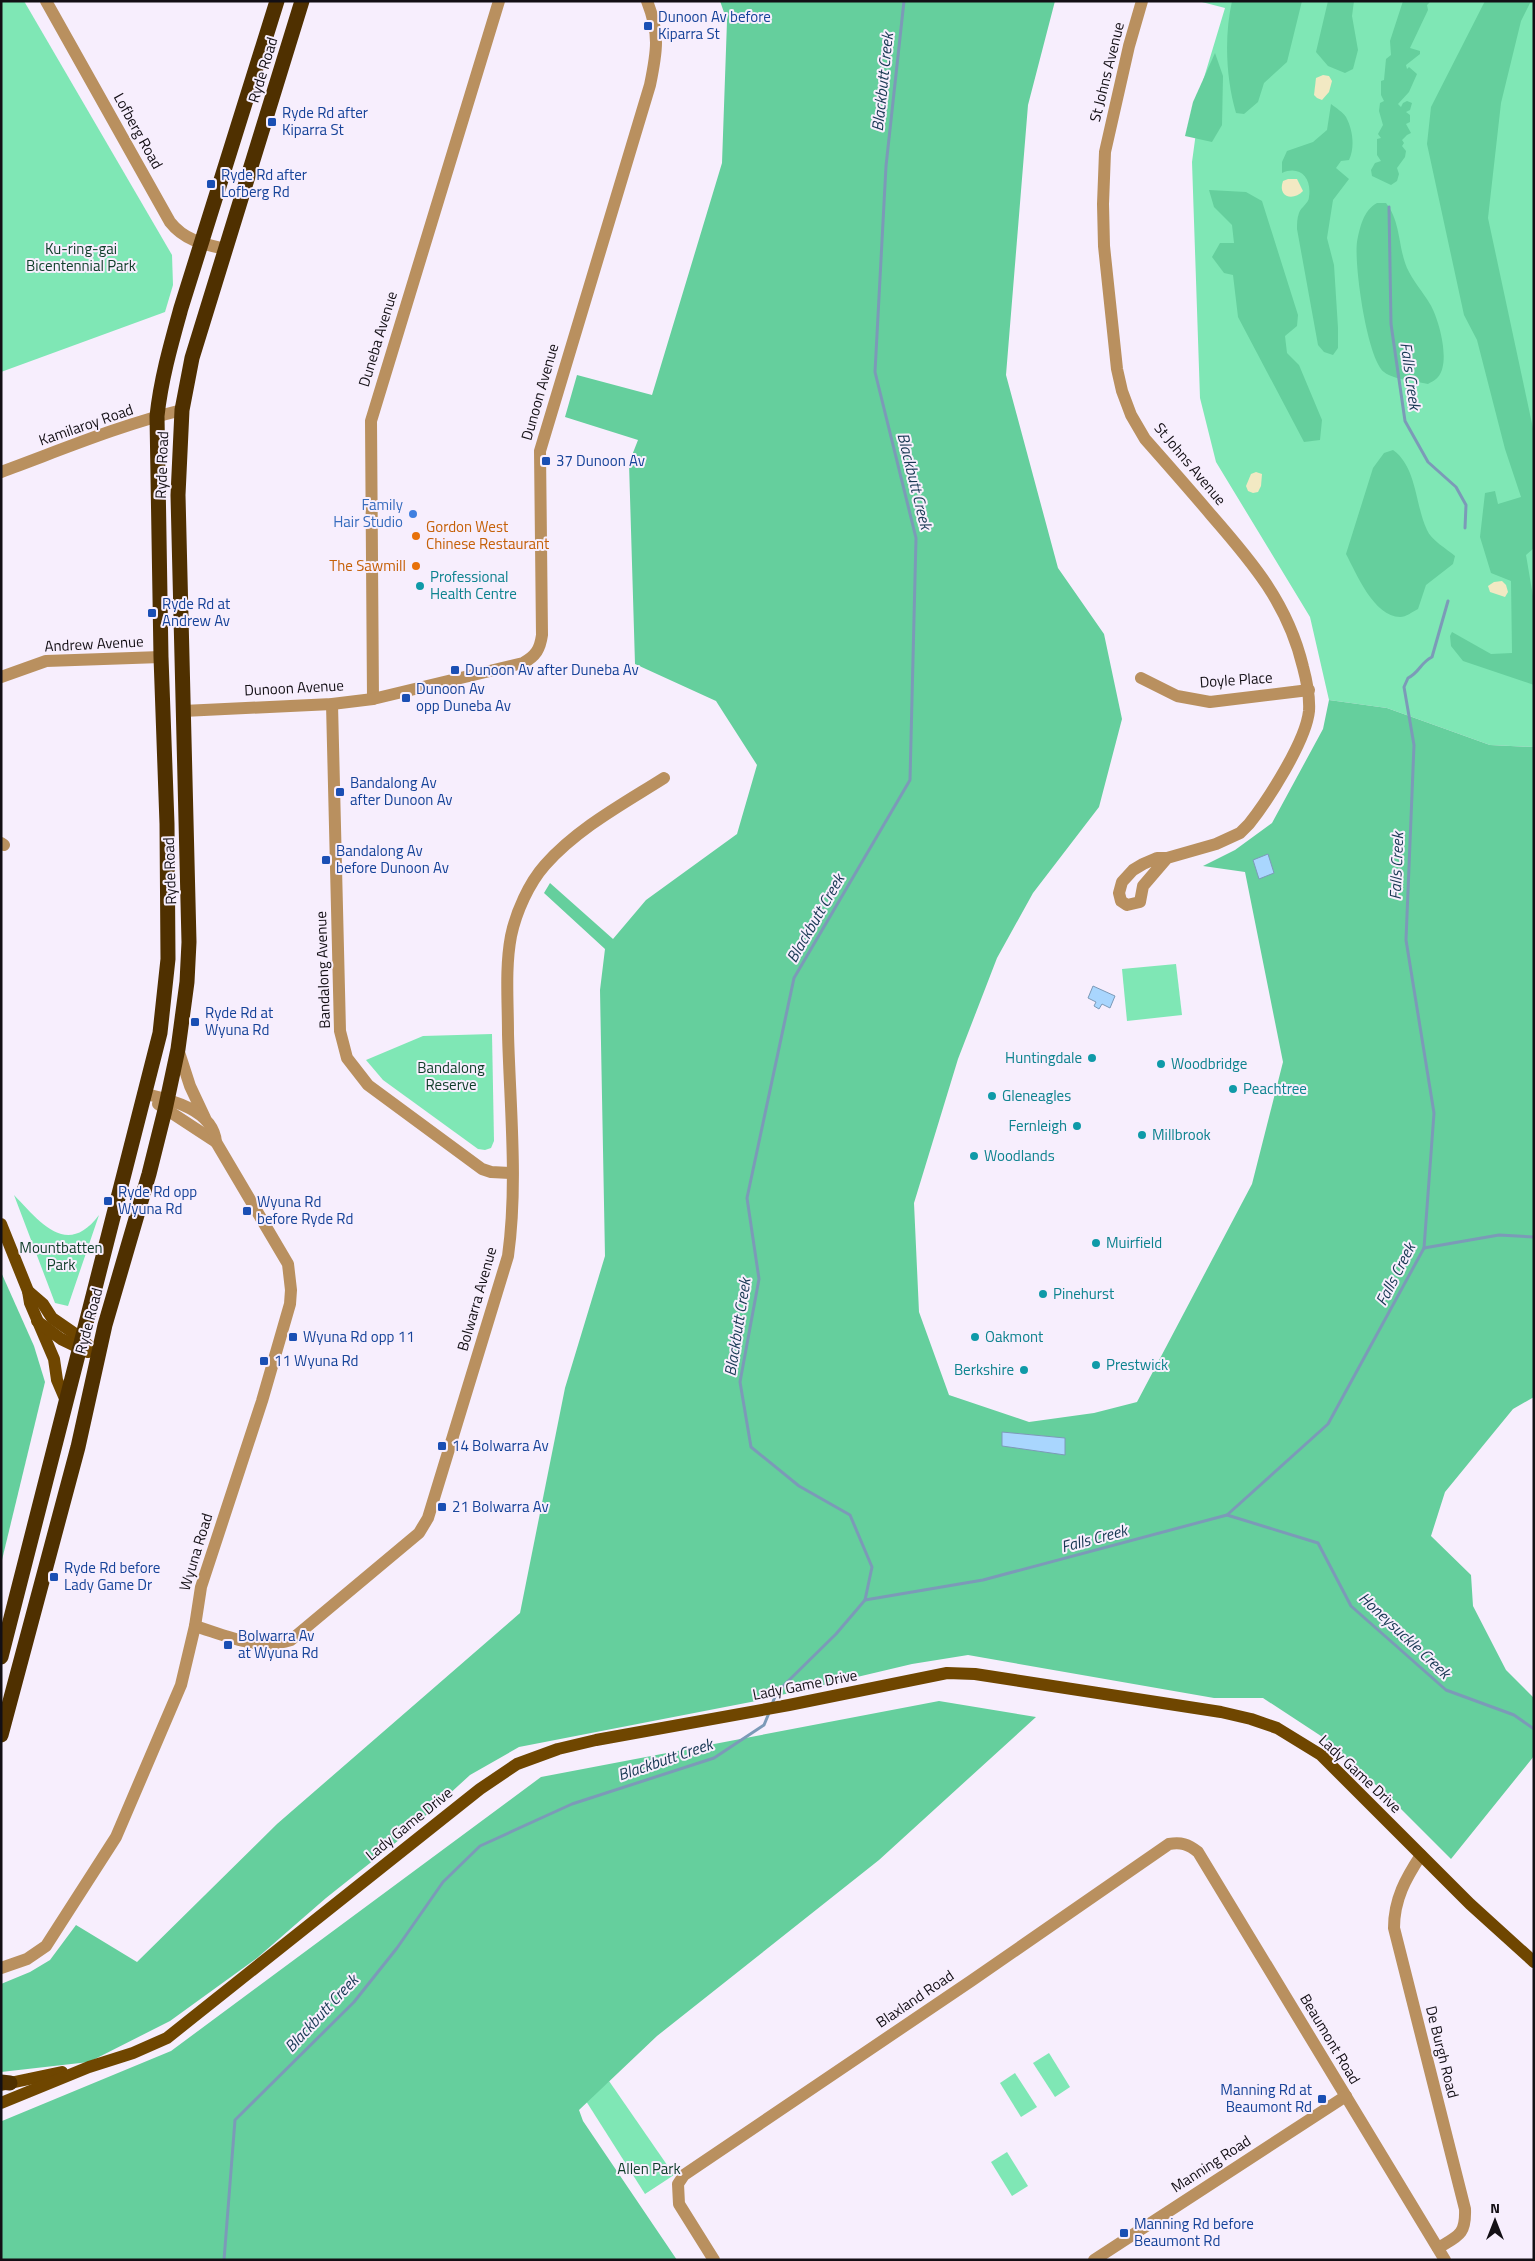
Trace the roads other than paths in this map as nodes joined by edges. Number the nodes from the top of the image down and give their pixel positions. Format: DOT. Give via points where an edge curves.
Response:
graph roads {
  1 [pos="46,1"];
  2 [pos="277,1"];
  3 [pos="302,1"];
  4 [pos="499,1"];
  5 [pos="647,1"];
  6 [pos="1142,1"];
  7 [pos="202,243"];
  8 [pos="225,249"];
  9 [pos="182,410"];
  10 [pos="157,416"];
  11 [pos="1,472"];
  12 [pos="161,657"];
  13 [pos="1,677"];
  14 [pos="1141,678"];
  15 [pos="1309,690"];
  16 [pos="373,699"];
  17 [pos="332,704"];
  18 [pos="183,710"];
  19 [pos="664,778"];
  20 [pos="1167,858"];
  21 [pos="178,1049"];
  22 [pos="146,1094"];
  23 [pos="166,1105"];
  24 [pos="205,1118"];
  25 [pos="216,1142"];
  26 [pos="512,1173"];
  27 [pos="1,1224"];
  28 [pos="28,1291"];
  29 [pos="37,1321"];
  30 [pos="80,1343"];
  31 [pos="98,1355"];
  32 [pos="66,1401"];
  33 [pos="195,1626"];
  34 [pos="1,1657"];
  35 [pos="1,1735"];
  36 [pos="1181,1842"];
  37 [pos="1421,1855"];
  38 [pos="1534,1962"];
  39 [pos="1,1968"];
  40 [pos="89,2067"];
  41 [pos="4,2083"];
  42 [pos="1346,2096"];
  43 [pos="1,2103"];
  44 [pos="1438,2248"];
  45 [pos="714,2260"];
  46 [pos="1094,2260"];
  47 [pos="1446,2260"];
  1 -- 7 [label="street, Lofberg Road" via="170,222 181,234"];
  2 -- 7 [label="highway, Ryde Road"];
  3 -- 8 [label="highway, Ryde Road"];
  4 -- 16 [label="street, Duneba Avenue" via="371,421"];
  5 -- 16 [label="street, Dunoon Avenue" via="655,22 657,43 650,85 540,451 541,645 537,653 523,663"];
  6 -- 15 [label="street, St Johns Avenue" via="1105,152 1104,246 1118,377 1132,416 1145,439 1255,566 1271,589 1298,646"];
  7 -- 8 [label="street, Lofberg Road"];
  7 -- 10 [label="highway, Ryde Road" via="167,356"];
  8 -- 9 [label="highway, Ryde Road" via="192,358"];
  9 -- 10 [label="street, Kamilaroy Road"];
  9 -- 18 [label="highway, Ryde Road" via="178,504"];
  10 -- 11 [label="street, Kamilaroy Road"];
  10 -- 12 [label="highway, Ryde Road"];
  12 -- 13 [label="street, Andrew Avenue" via="46,662"];
  12 -- 22 [label="highway, Ryde Road" via="168,824 168,959 160,1033"];
  14 -- 15 [label="street, Doyle Place" via="1177,696 1210,702"];
  15 -- 20 [label="street, St Johns Avenue" via="1309,712 1300,743 1249,824 1230,839"];
  16 -- 17 [label="street, Dunoon Avenue"];
  17 -- 18 [label="street, Dunoon Avenue"];
  17 -- 26 [label="street, Bandalong Avenue" via="340,1030 347,1058 368,1085 482,1169"];
  18 -- 21 [label="highway, Ryde Road" via="189,942"];
  19 -- 26 [label="street, Bolwarra Avenue" via="579,833 561,849 544,866 519,911 511,934 507,977"];
  21 -- 23 [label="highway, Ryde Road"];
  21 -- 24 [label="street, Wyuna Road"];
  22 -- 23 [label="street, Wyuna Road"];
  22 -- 30 [label="highway, Ryde Road"];
  23 -- 24 [label="street, Wyuna Road" via="175,1101"];
  23 -- 25 [label="street, Wyuna Road"];
  23 -- 31 [label="highway, Ryde Road"];
  24 -- 25 [label="street, Wyuna Road" via="215,1132"];
  25 -- 33 [label="street, Wyuna Road" via="283,1253 288,1264 291,1290 290,1304 262,1401 201,1587"];
  26 -- 33 [label="street, Bolwarra Avenue" via="512,1232 508,1256 428,1518 419,1533 291,1640 255,1645"];
  27 -- 28 [label="main road"];
  28 -- 29 [label="main road"];
  28 -- 30 [label="main road"];
  29 -- 30 [label="main road" via="61,1339"];
  29 -- 32 [label="main road" via="54,1359 57,1380"];
  30 -- 31 [label="main road"];
  30 -- 32 [label="highway, Ryde Road"];
  31 -- 35 [label="highway, Ryde Road" via="78,1447"];
  32 -- 34 [label="highway, Ryde Road"];
  33 -- 39 [label="street, Wyuna Road" via="181,1685 116,1837 46,1946 27,1959"];
  36 -- 42 [label="street, Beaumont Road" via="1198,1852"];
  36 -- 45 [label="street, Blaxland Road" via="1168,1844 684,2175 678,2184 679,2204"];
  37 -- 38 [label="main road, Lady Game Drive"];
  37 -- 40 [label="main road, Lady Game Drive" via="1321,1756 1277,1728 1251,1719 984,1675 947,1673 596,1740 517,1764 480,1789 167,2038"];
  37 -- 44 [label="street, De Burgh Road" via="1404,1881 1397,1900 1394,1928 1465,2210 1464,2229 1460,2235"];
  40 -- 41 [label="main road, Lady Game Drive"];
  40 -- 43 [label="main road, Lady Game Drive"];
  42 -- 44 [label="street, Beaumont Road"];
  42 -- 46 [label="street, Manning Road"];
  44 -- 47 [label="street, Beaumont Road"];
}
